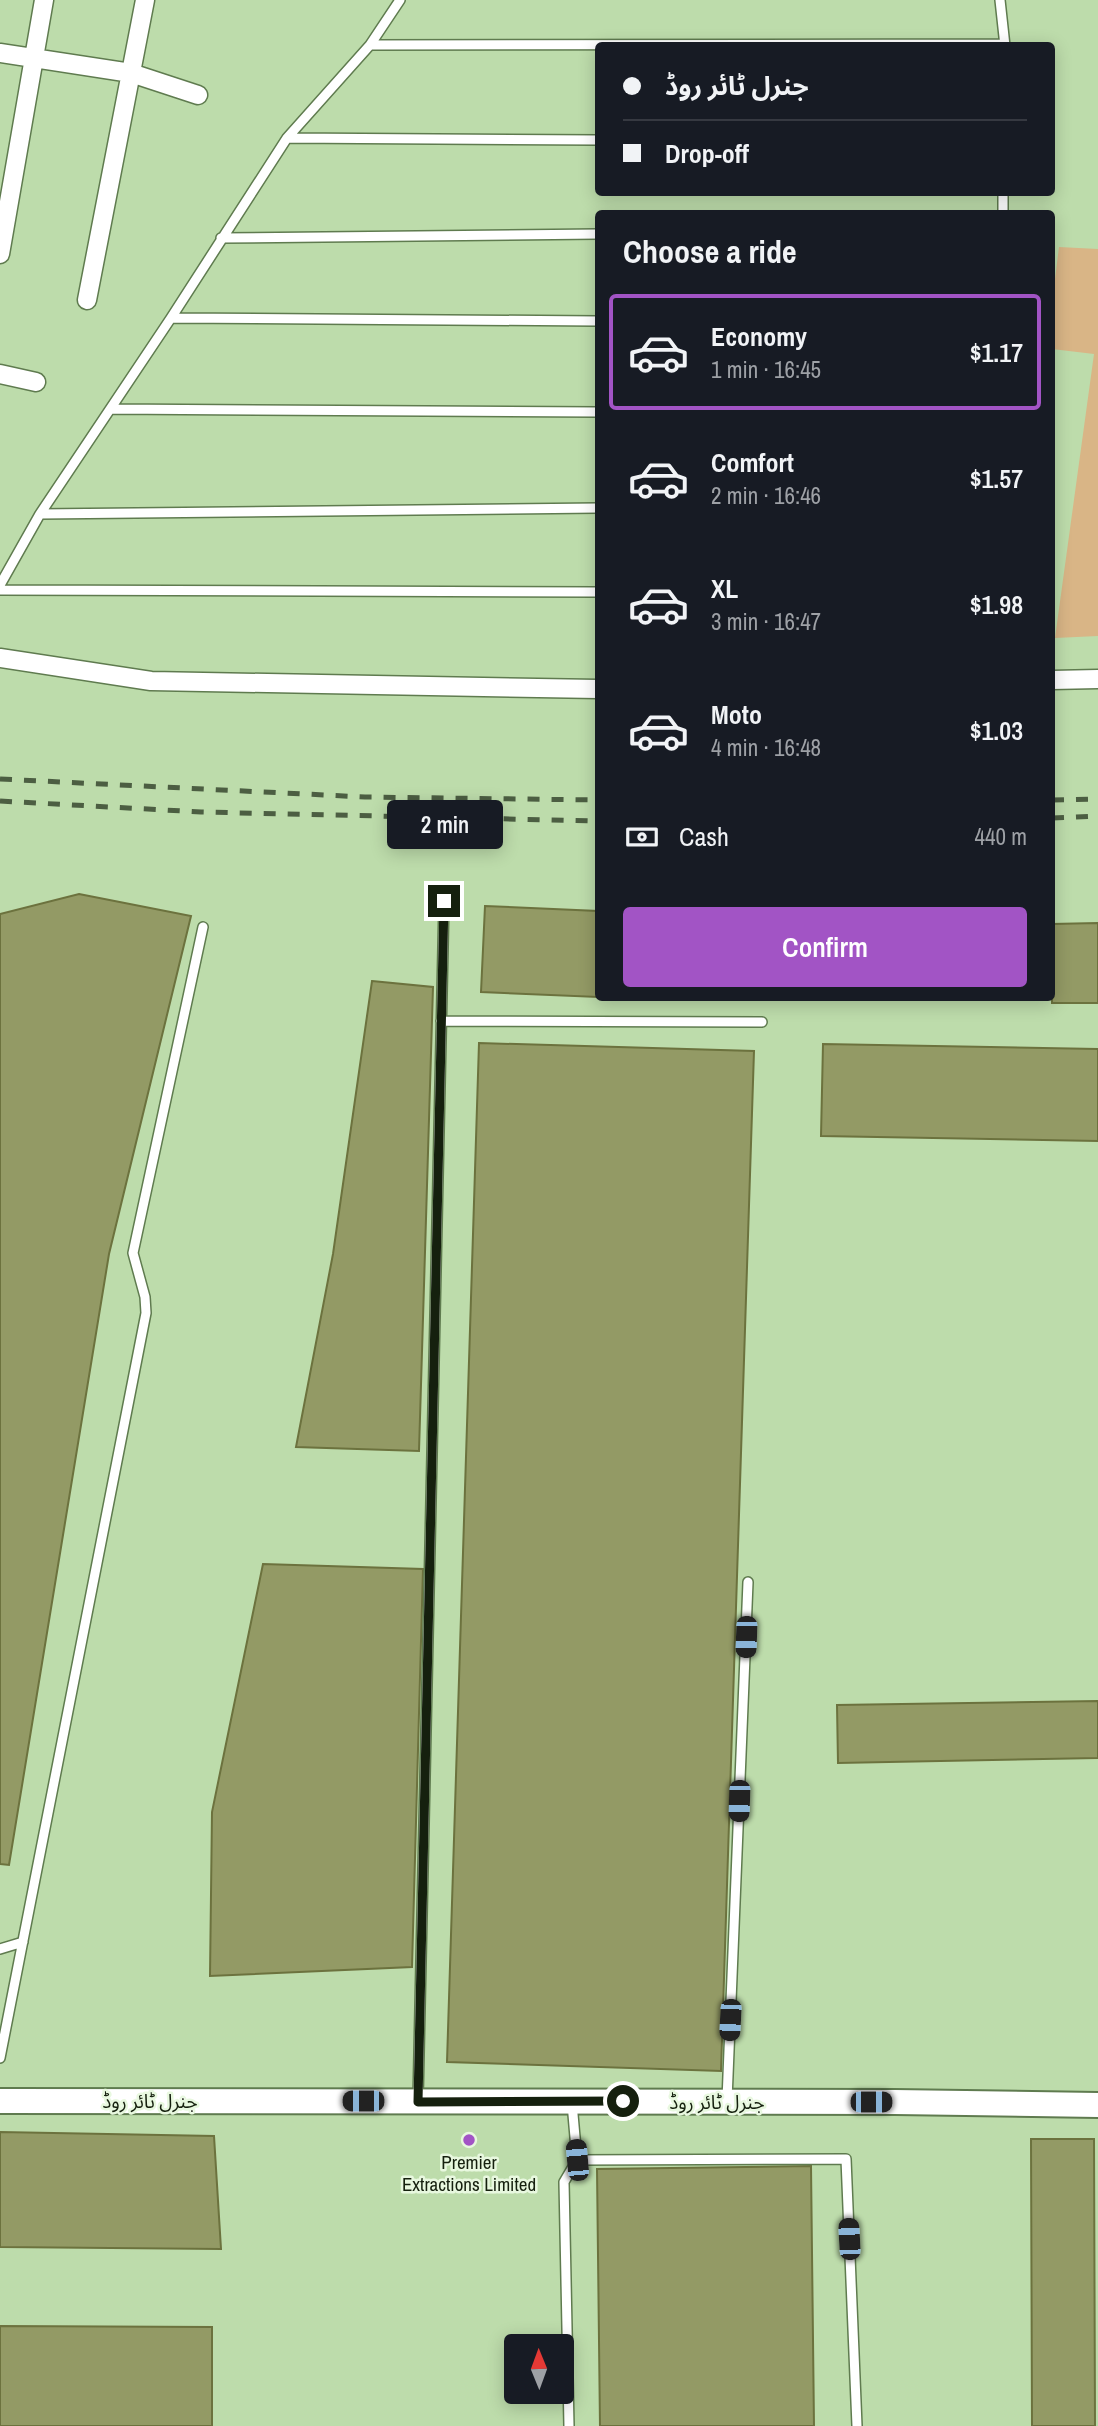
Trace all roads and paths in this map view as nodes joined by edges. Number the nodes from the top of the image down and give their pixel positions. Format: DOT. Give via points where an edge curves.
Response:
graph roads {
  1 [pos="44,0"];
  2 [pos="145,0"];
  3 [pos="400,0"];
  4 [pos="1000,0"];
  5 [pos="1005,42"];
  6 [pos="370,45"];
  7 [pos="595,45"];
  8 [pos="0,53"];
  9 [pos="33,57"];
  10 [pos="131,73"];
  11 [pos="198,95"];
  12 [pos="287,138"];
  13 [pos="595,140"];
  14 [pos="595,234"];
  15 [pos="221,238"];
  16 [pos="0,254"];
  17 [pos="87,300"];
  18 [pos="171,318"];
  19 [pos="595,321"];
  20 [pos="0,374"];
  21 [pos="36,382"];
  22 [pos="111,409"];
  23 [pos="595,412"];
  24 [pos="595,508"];
  25 [pos="40,514"];
  26 [pos="0,588"];
  27 [pos="595,592"];
  28 [pos="0,658"];
  29 [pos="1098,679"];
  30 [pos="1055,680"];
  31 [pos="595,689"];
  32 [pos="444,901"];
  33 [pos="203,927"];
  34 [pos="441,1021"];
  35 [pos="762,1022"];
  36 [pos="748,1582"];
  37 [pos="23,1942"];
  38 [pos="0,1949"];
  39 [pos="0,2058"];
  40 [pos="0,2101"];
  41 [pos="572,2101"];
  42 [pos="418,2102"];
  43 [pos="727,2102"];
  44 [pos="1098,2105"];
  45 [pos="577,2160"];
  46 [pos="569,2426"];
  47 [pos="858,2426"];
  1 -- 9 [label="street"];
  2 -- 10 [label="street"];
  3 -- 6 [label="lane"];
  4 -- 5 [label="lane"];
  6 -- 7 [label="lane"];
  6 -- 12 [label="lane"];
  8 -- 9 [label="street"];
  9 -- 10 [label="street"];
  9 -- 16 [label="street"];
  10 -- 11 [label="street"];
  10 -- 17 [label="street"];
  12 -- 13 [label="lane"];
  12 -- 15 [label="lane"];
  14 -- 15 [label="lane"];
  15 -- 18 [label="lane"];
  18 -- 19 [label="lane"];
  18 -- 22 [label="lane"];
  20 -- 21 [label="street"];
  22 -- 23 [label="lane"];
  22 -- 25 [label="lane"];
  24 -- 25 [label="lane"];
  25 -- 26 [label="lane"];
  26 -- 27 [label="lane"];
  28 -- 31 [label="street" via="151,681"];
  29 -- 30 [label="street"];
  32 -- 34 [label="lane"];
  33 -- 37 [label="lane" via="133,1253 146,1313"];
  34 -- 35 [label="lane"];
  34 -- 42 [label="lane"];
  36 -- 43 [label="lane"];
  37 -- 38 [label="lane"];
  37 -- 39 [label="lane"];
  40 -- 42 [label="street, جنرل ٹائر روڈ"];
  41 -- 42 [label="street, جنرل ٹائر روڈ"];
  41 -- 43 [label="street, جنرل ٹائر روڈ"];
  41 -- 45 [label="lane"];
  43 -- 44 [label="street, جنرل ٹائر روڈ"];
  45 -- 46 [label="lane" via="564,2182"];
  45 -- 47 [label="lane" via="846,2159"];
}
